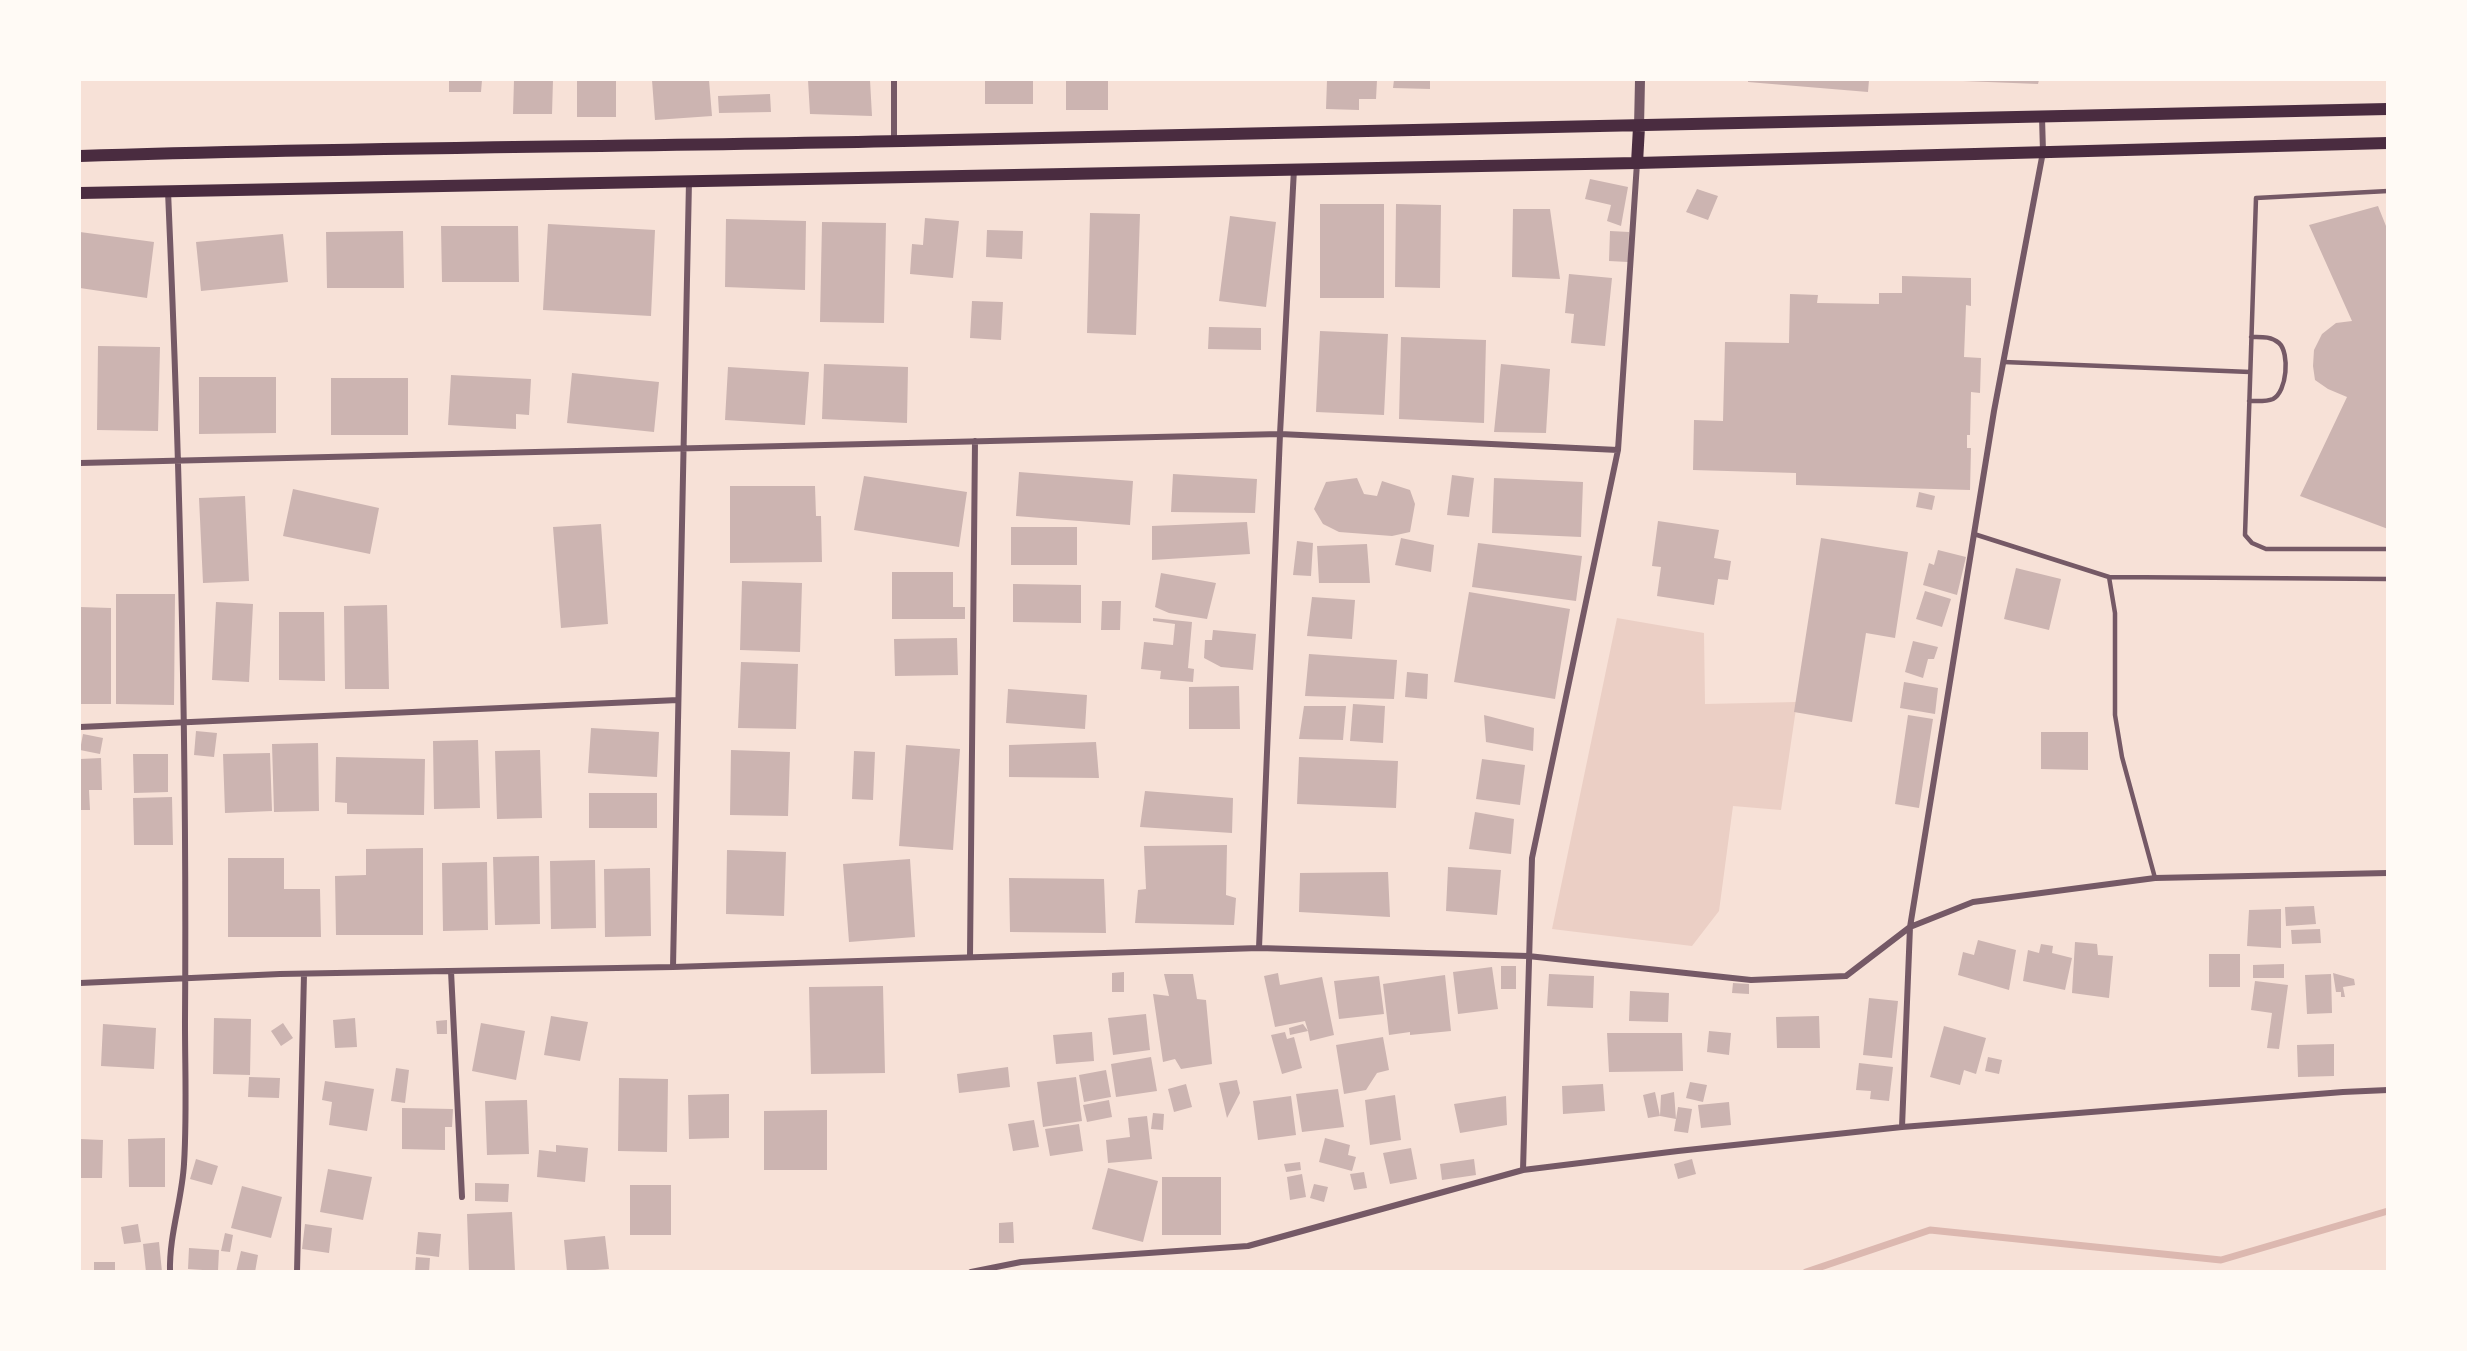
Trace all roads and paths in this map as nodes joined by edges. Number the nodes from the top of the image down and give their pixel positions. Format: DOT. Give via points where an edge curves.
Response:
graph roads {
  1 [pos="894,80"];
  2 [pos="1640,80"];
  3 [pos="2388,109"];
  4 [pos="2042,117"];
  5 [pos="1639,127"];
  6 [pos="894,142"];
  7 [pos="2388,143"];
  8 [pos="2043,152"];
  9 [pos="80,156"];
  10 [pos="1637,163"];
  11 [pos="1294,169"];
  12 [pos="689,180"];
  13 [pos="168,190"];
  14 [pos="2388,191"];
  15 [pos="80,193"];
  16 [pos="2251,337"];
  17 [pos="2004,362"];
  18 [pos="2250,372"];
  19 [pos="2249,401"];
  20 [pos="1280,434"];
  21 [pos="975,441"];
  22 [pos="683,448"];
  23 [pos="1618,450"];
  24 [pos="180,460"];
  25 [pos="80,462"];
  26 [pos="1974,534"];
  27 [pos="2388,549"];
  28 [pos="2109,577"];
  29 [pos="2388,579"];
  30 [pos="678,700"];
  31 [pos="184,722"];
  32 [pos="80,727"];
  33 [pos="2388,873"];
  34 [pos="2155,878"];
  35 [pos="1910,927"];
  36 [pos="1259,948"];
  37 [pos="1528,956"];
  38 [pos="970,957"];
  39 [pos="673,967"];
  40 [pos="451,971"];
  41 [pos="304,974"];
  42 [pos="185,978"];
  43 [pos="80,983"];
  44 [pos="2388,1090"];
  45 [pos="1902,1127"];
  46 [pos="1523,1170"];
  47 [pos="462,1197"];
  48 [pos="170,1272"];
  49 [pos="297,1272"];
  50 [pos="971,1272"];
  1 -- 6 [label="street"];
  2 -- 5 [label="street"];
  3 -- 4 [label="main road"];
  4 -- 5 [label="main road"];
  4 -- 8 [label="street"];
  5 -- 6 [label="main road"];
  5 -- 10 [label="main road"];
  6 -- 9 [label="main road" via="283,149"];
  7 -- 8 [label="main road"];
  8 -- 10 [label="main road"];
  8 -- 17 [label="street"];
  10 -- 11 [label="main road"];
  10 -- 23 [label="street"];
  11 -- 12 [label="main road"];
  11 -- 20 [label="street"];
  12 -- 13 [label="main road"];
  12 -- 22 [label="street"];
  13 -- 15 [label="main road"];
  13 -- 24 [label="street"];
  14 -- 16 [label="lane" via="2256,198"];
  16 -- 18 [label="lane"];
  16 -- 19 [label="lane" via="2271,339 2281,345 2285,382 2275,398"];
  17 -- 18 [label="lane"];
  17 -- 26 [label="street"];
  18 -- 19 [label="lane"];
  19 -- 27 [label="lane" via="2245,535 2248,540 2266,549"];
  20 -- 21 [label="street"];
  20 -- 23 [label="street"];
  20 -- 36 [label="street"];
  21 -- 22 [label="street"];
  21 -- 38 [label="street"];
  22 -- 24 [label="street"];
  22 -- 30 [label="street"];
  23 -- 37 [label="street" via="1532,858"];
  24 -- 25 [label="street"];
  24 -- 31 [label="street"];
  26 -- 28 [label="lane"];
  26 -- 35 [label="street"];
  28 -- 29 [label="lane"];
  28 -- 34 [label="lane" via="2115,613 2115,715 2122,757"];
  30 -- 31 [label="street"];
  30 -- 39 [label="street"];
  31 -- 32 [label="street"];
  31 -- 42 [label="street"];
  33 -- 34 [label="street"];
  34 -- 35 [label="street" via="1973,902"];
  35 -- 37 [label="street" via="1846,976 1751,980"];
  35 -- 45 [label="street"];
  36 -- 37 [label="street"];
  36 -- 38 [label="street"];
  37 -- 46 [label="street"];
  38 -- 39 [label="street"];
  39 -- 40 [label="street"];
  40 -- 41 [label="street"];
  40 -- 47 [label="street"];
  41 -- 42 [label="street"];
  41 -- 49 [label="street"];
  42 -- 43 [label="street"];
  42 -- 48 [label="street" via="184,1166 170,1247"];
  44 -- 45 [label="street"];
  45 -- 46 [label="street"];
  46 -- 50 [label="street" via="1248,1246 1021,1262"];
}
